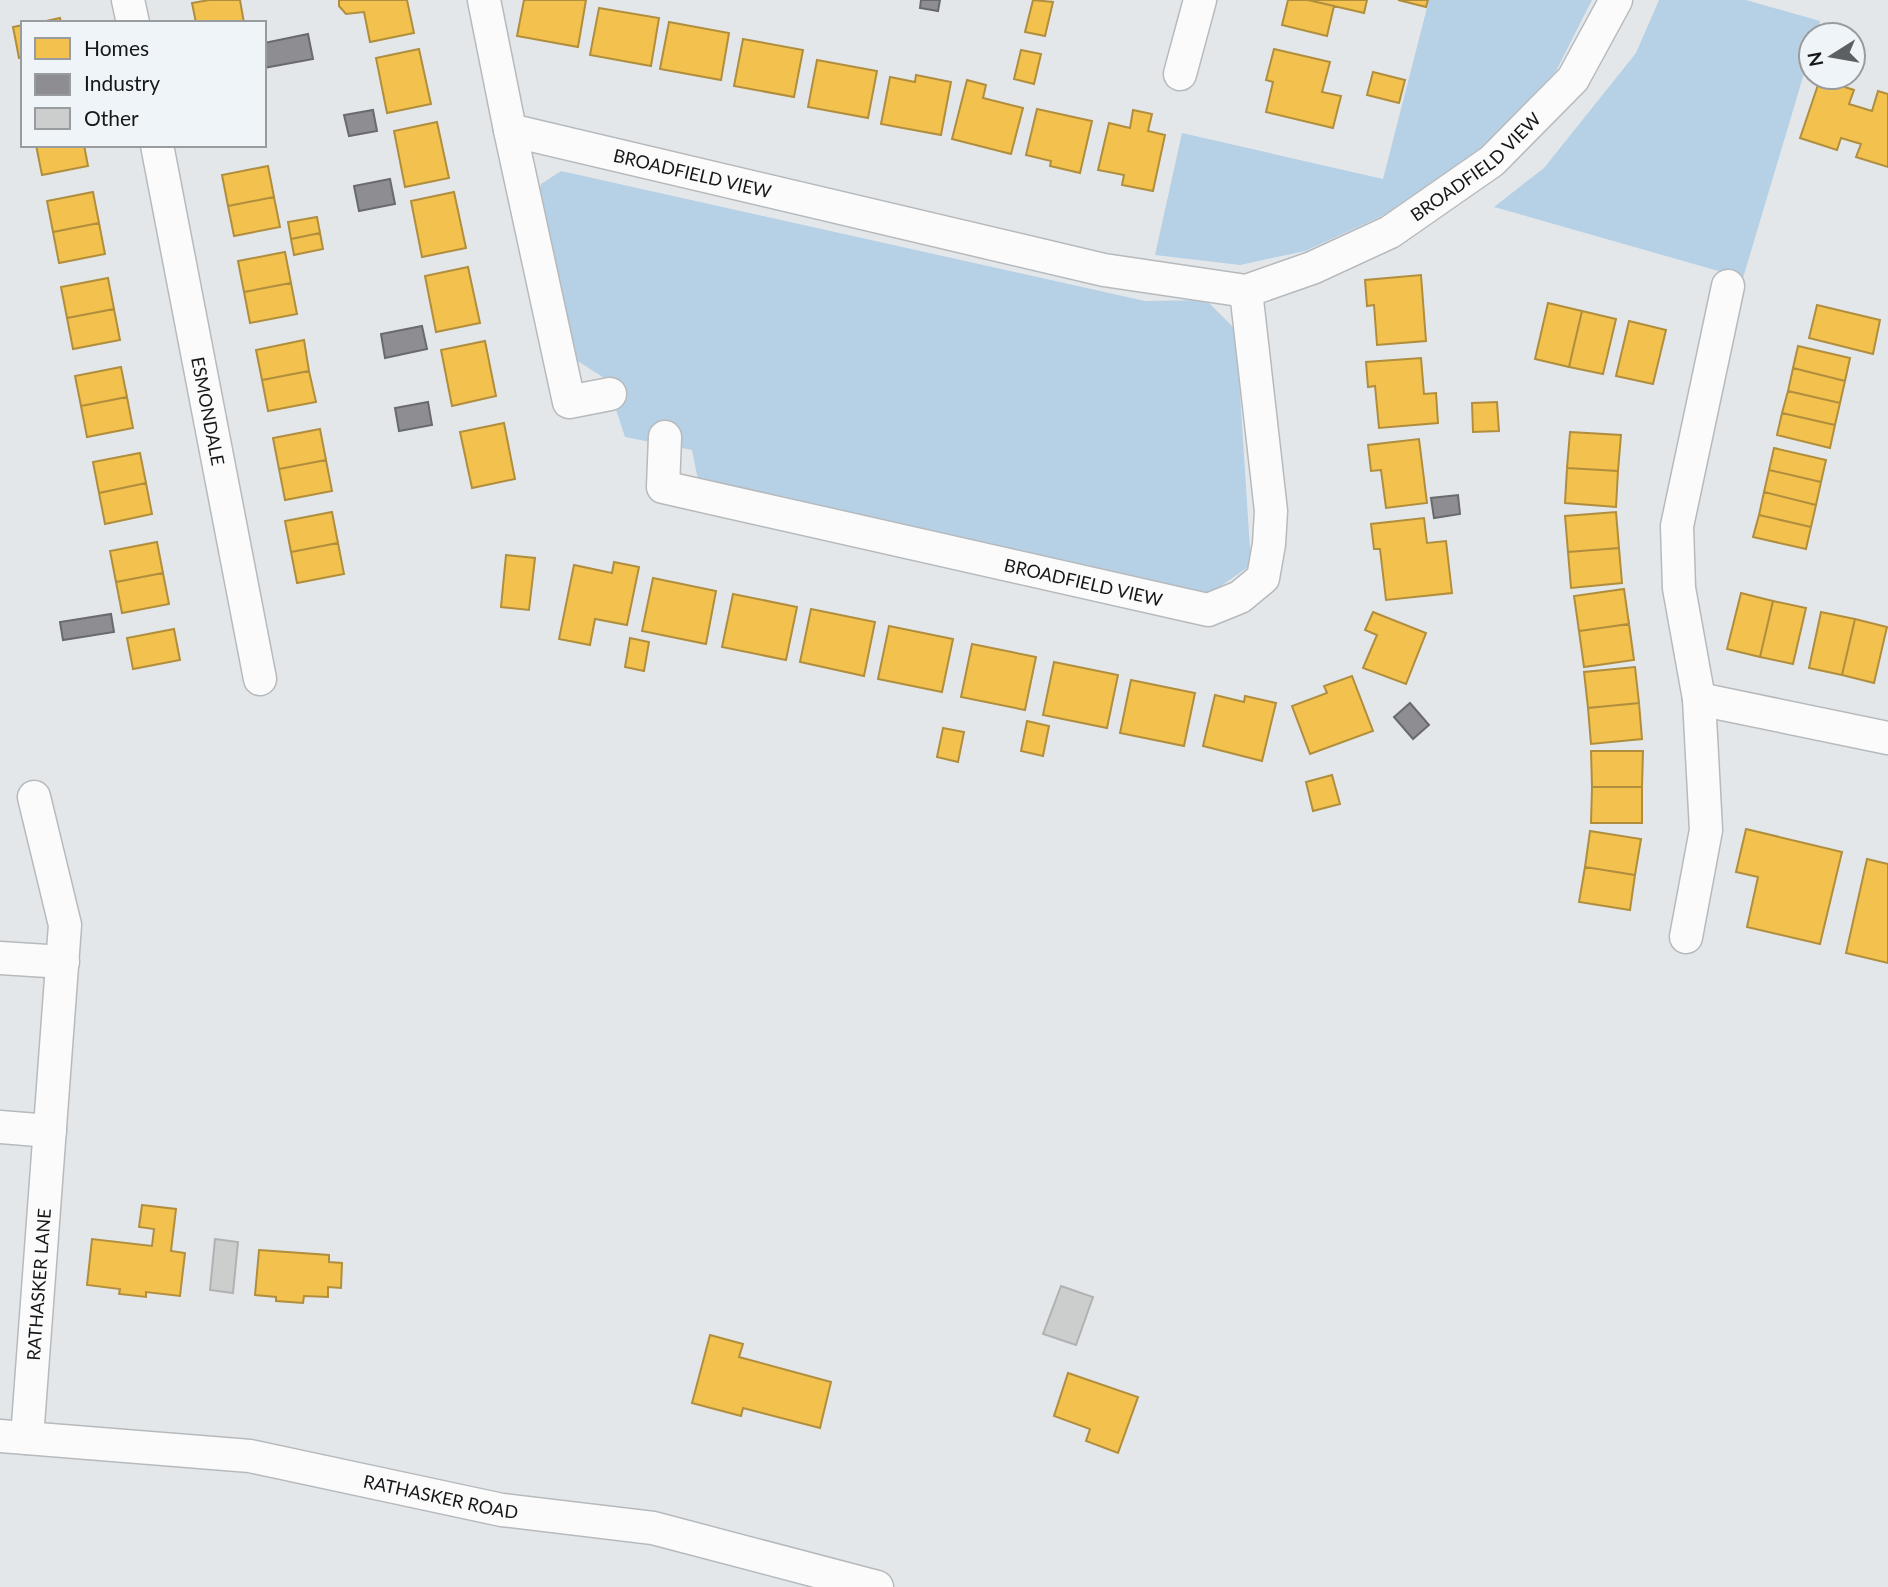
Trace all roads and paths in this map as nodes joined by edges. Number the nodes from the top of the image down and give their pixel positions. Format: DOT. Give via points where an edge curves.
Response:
graph roads {
  1 [pos="128,0"];
  2 [pos="484,0"];
  3 [pos="1200,0"];
  4 [pos="1616,0"];
  5 [pos="133,21"];
  6 [pos="1180,74"];
  7 [pos="510,130"];
  8 [pos="157,147"];
  9 [pos="1728,286"];
  10 [pos="1246,291"];
  11 [pos="610,394"];
  12 [pos="665,437"];
  13 [pos="260,679"];
  14 [pos="1699,699"];
  15 [pos="1888,738"];
  16 [pos="34,797"];
  17 [pos="1686,937"];
  18 [pos="0,958"];
  19 [pos="62,962"];
  20 [pos="0,1127"];
  21 [pos="50,1131"];
  22 [pos="14,1437"];
  23 [pos="877,1587"];
  1 -- 5 [label="street"];
  2 -- 7 [label="street"];
  3 -- 6 [label="street"];
  4 -- 10 [label="street, BROADFIELD VIEW" via="1573,79 1492,161 1390,232 1312,268"];
  7 -- 10 [label="street, BROADFIELD VIEW" via="1104,270"];
  7 -- 11 [label="street" via="569,402"];
  8 -- 13 [label="street, ESMONDALE"];
  9 -- 14 [label="street" via="1677,526 1679,588"];
  10 -- 12 [label="street, BROADFIELD VIEW" via="1271,511 1269,544 1263,578 1240,597 1208,610 663,487"];
  14 -- 15 [label="street"];
  14 -- 17 [label="street" via="1706,830"];
  16 -- 19 [label="street, RATHASKER LANE" via="65,925"];
  18 -- 19 [label="street"];
  19 -- 21 [label="street, RATHASKER LANE"];
  20 -- 21 [label="street"];
  21 -- 22 [label="street, RATHASKER LANE"];
  22 -- 23 [label="street, RATHASKER ROAD" via="250,1456 502,1510 653,1528"];
}
